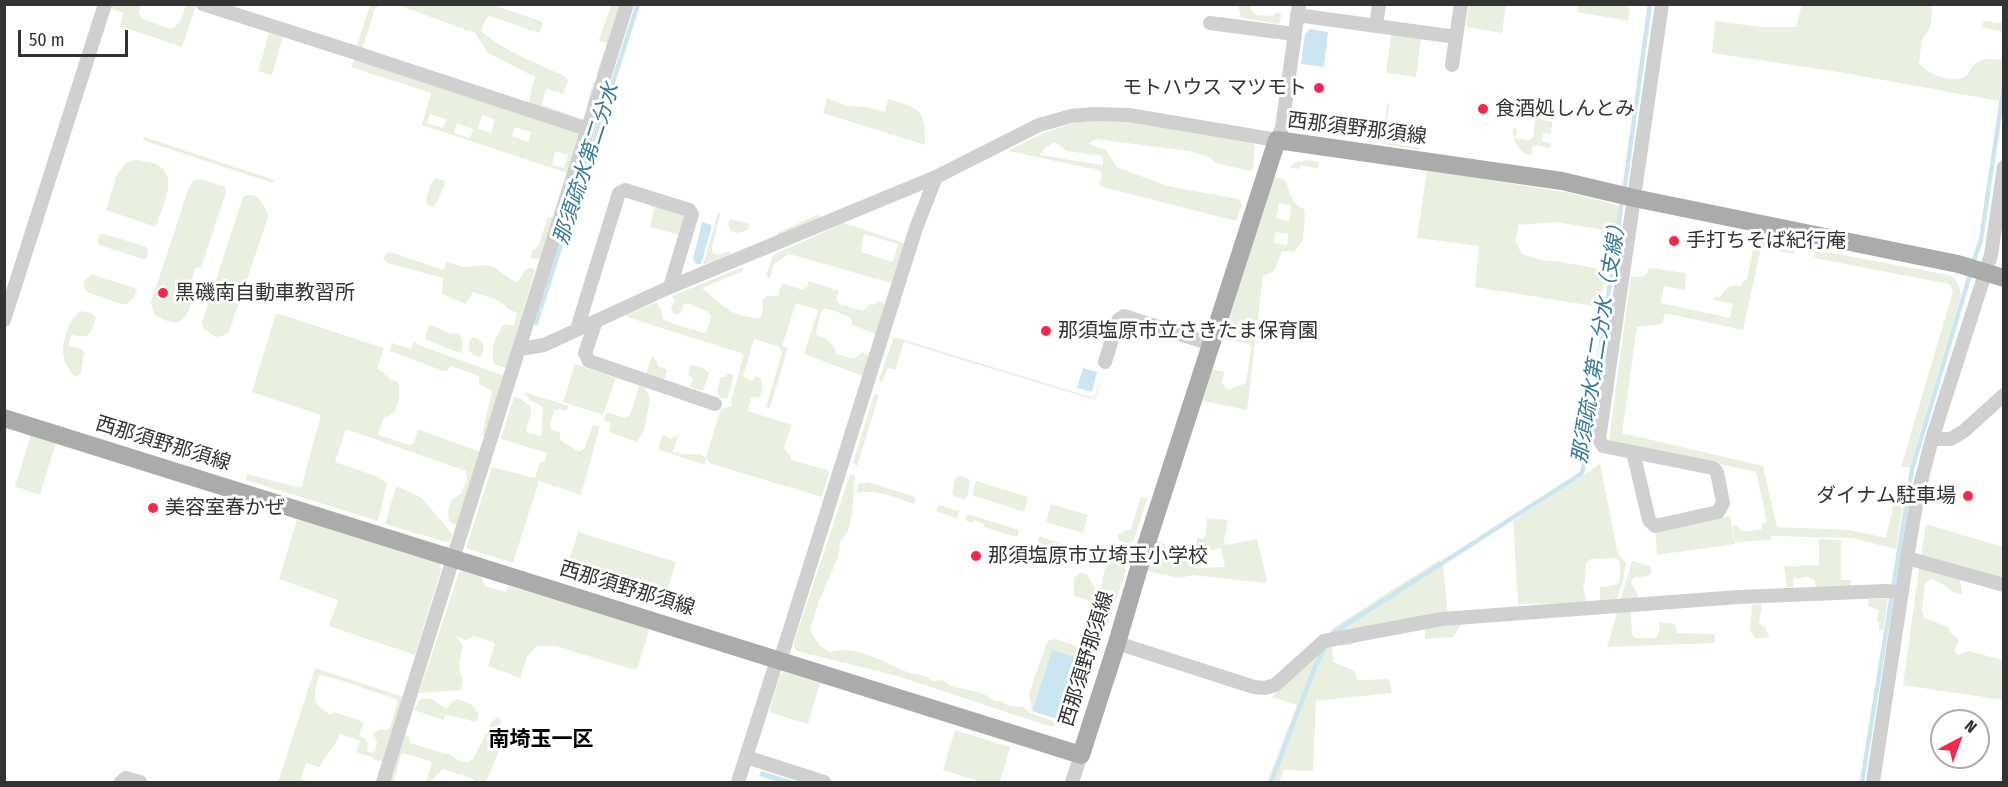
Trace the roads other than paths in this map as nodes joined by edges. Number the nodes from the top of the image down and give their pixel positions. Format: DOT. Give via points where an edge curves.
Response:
graph roads {
  1 [pos="105,4"];
  2 [pos="202,4"];
  3 [pos="627,4"];
  4 [pos="1379,4"];
  5 [pos="1461,4"];
  6 [pos="1662,4"];
  7 [pos="1298,10"];
  8 [pos="1210,23"];
  9 [pos="1376,26"];
  10 [pos="1294,34"];
  11 [pos="1456,37"];
  12 [pos="1452,66"];
  13 [pos="587,129"];
  14 [pos="1277,140"];
  15 [pos="2004,167"];
  16 [pos="936,177"];
  17 [pos="1634,198"];
  18 [pos="1986,271"];
  19 [pos="2004,278"];
  20 [pos="670,287"];
  21 [pos="4,320"];
  22 [pos="596,321"];
  23 [pos="577,329"];
  24 [pos="1211,344"];
  25 [pos="520,349"];
  26 [pos="1105,362"];
  27 [pos="2004,395"];
  28 [pos="715,404"];
  29 [pos="4,418"];
  30 [pos="1932,439"];
  31 [pos="1633,452"];
  32 [pos="1907,558"];
  33 [pos="454,559"];
  34 [pos="2004,585"];
  35 [pos="1902,592"];
  36 [pos="1117,643"];
  37 [pos="778,660"];
  38 [pos="1081,755"];
  39 [pos="746,758"];
  40 [pos="121,783"];
  41 [pos="140,783"];
  42 [pos="383,783"];
  43 [pos="738,783"];
  44 [pos="824,783"];
  45 [pos="1072,783"];
  46 [pos="1874,783"];
  1 -- 21 [label="street"];
  2 -- 13 [label="street"];
  3 -- 13 [label="street"];
  4 -- 9 [label="street"];
  5 -- 11 [label="street"];
  6 -- 17 [label="street"];
  7 -- 9 [label="street"];
  7 -- 10 [label="street"];
  8 -- 10 [label="street"];
  9 -- 11 [label="street"];
  10 -- 14 [label="street" via="1282,128"];
  11 -- 12 [label="street"];
  13 -- 25 [label="street"];
  14 -- 16 [label="street" via="1129,115 1071,116 1039,125"];
  14 -- 17 [label="main road, 西那須野那須線" via="1562,181"];
  14 -- 24 [label="main road, 西那須野那須線"];
  15 -- 18 [label="street"];
  16 -- 20 [label="street"];
  16 -- 37 [label="street" via="916,228"];
  17 -- 18 [label="main road, 西那須野那須線"];
  17 -- 31 [label="street" via="1599,439 1603,446"];
  18 -- 19 [label="main road, 西那須野那須線"];
  18 -- 30 [label="street"];
  20 -- 22 [label="street"];
  20 -- 23 [label="street" via="692,214 625,190 619,193"];
  22 -- 23 [label="street"];
  22 -- 28 [label="street" via="585,353 589,361"];
  23 -- 25 [label="street" via="544,345"];
  24 -- 26 [label="street" via="1124,316 1118,320"];
  24 -- 36 [label="main road, 西那須野那須線"];
  25 -- 33 [label="street"];
  27 -- 30 [label="street" via="1951,439"];
  29 -- 33 [label="main road, 西那須野那須線"];
  30 -- 32 [label="street"];
  31 -- 31 [label="street" via="1649,520 1654,526 1718,512 1723,503 1713,468"];
  32 -- 34 [label="street"];
  32 -- 35 [label="street"];
  33 -- 37 [label="main road, 西那須野那須線"];
  33 -- 42 [label="street"];
  35 -- 36 [label="street" via="1739,597 1442,619 1324,641 1275,685 1265,688"];
  35 -- 46 [label="street"];
  36 -- 38 [label="main road, 西那須野那須線"];
  37 -- 38 [label="main road, 西那須野那須線"];
  37 -- 39 [label="street"];
  38 -- 45 [label="street"];
  39 -- 43 [label="street"];
  39 -- 44 [label="street"];
  40 -- 41 [label="street" via="126,778"];
}
